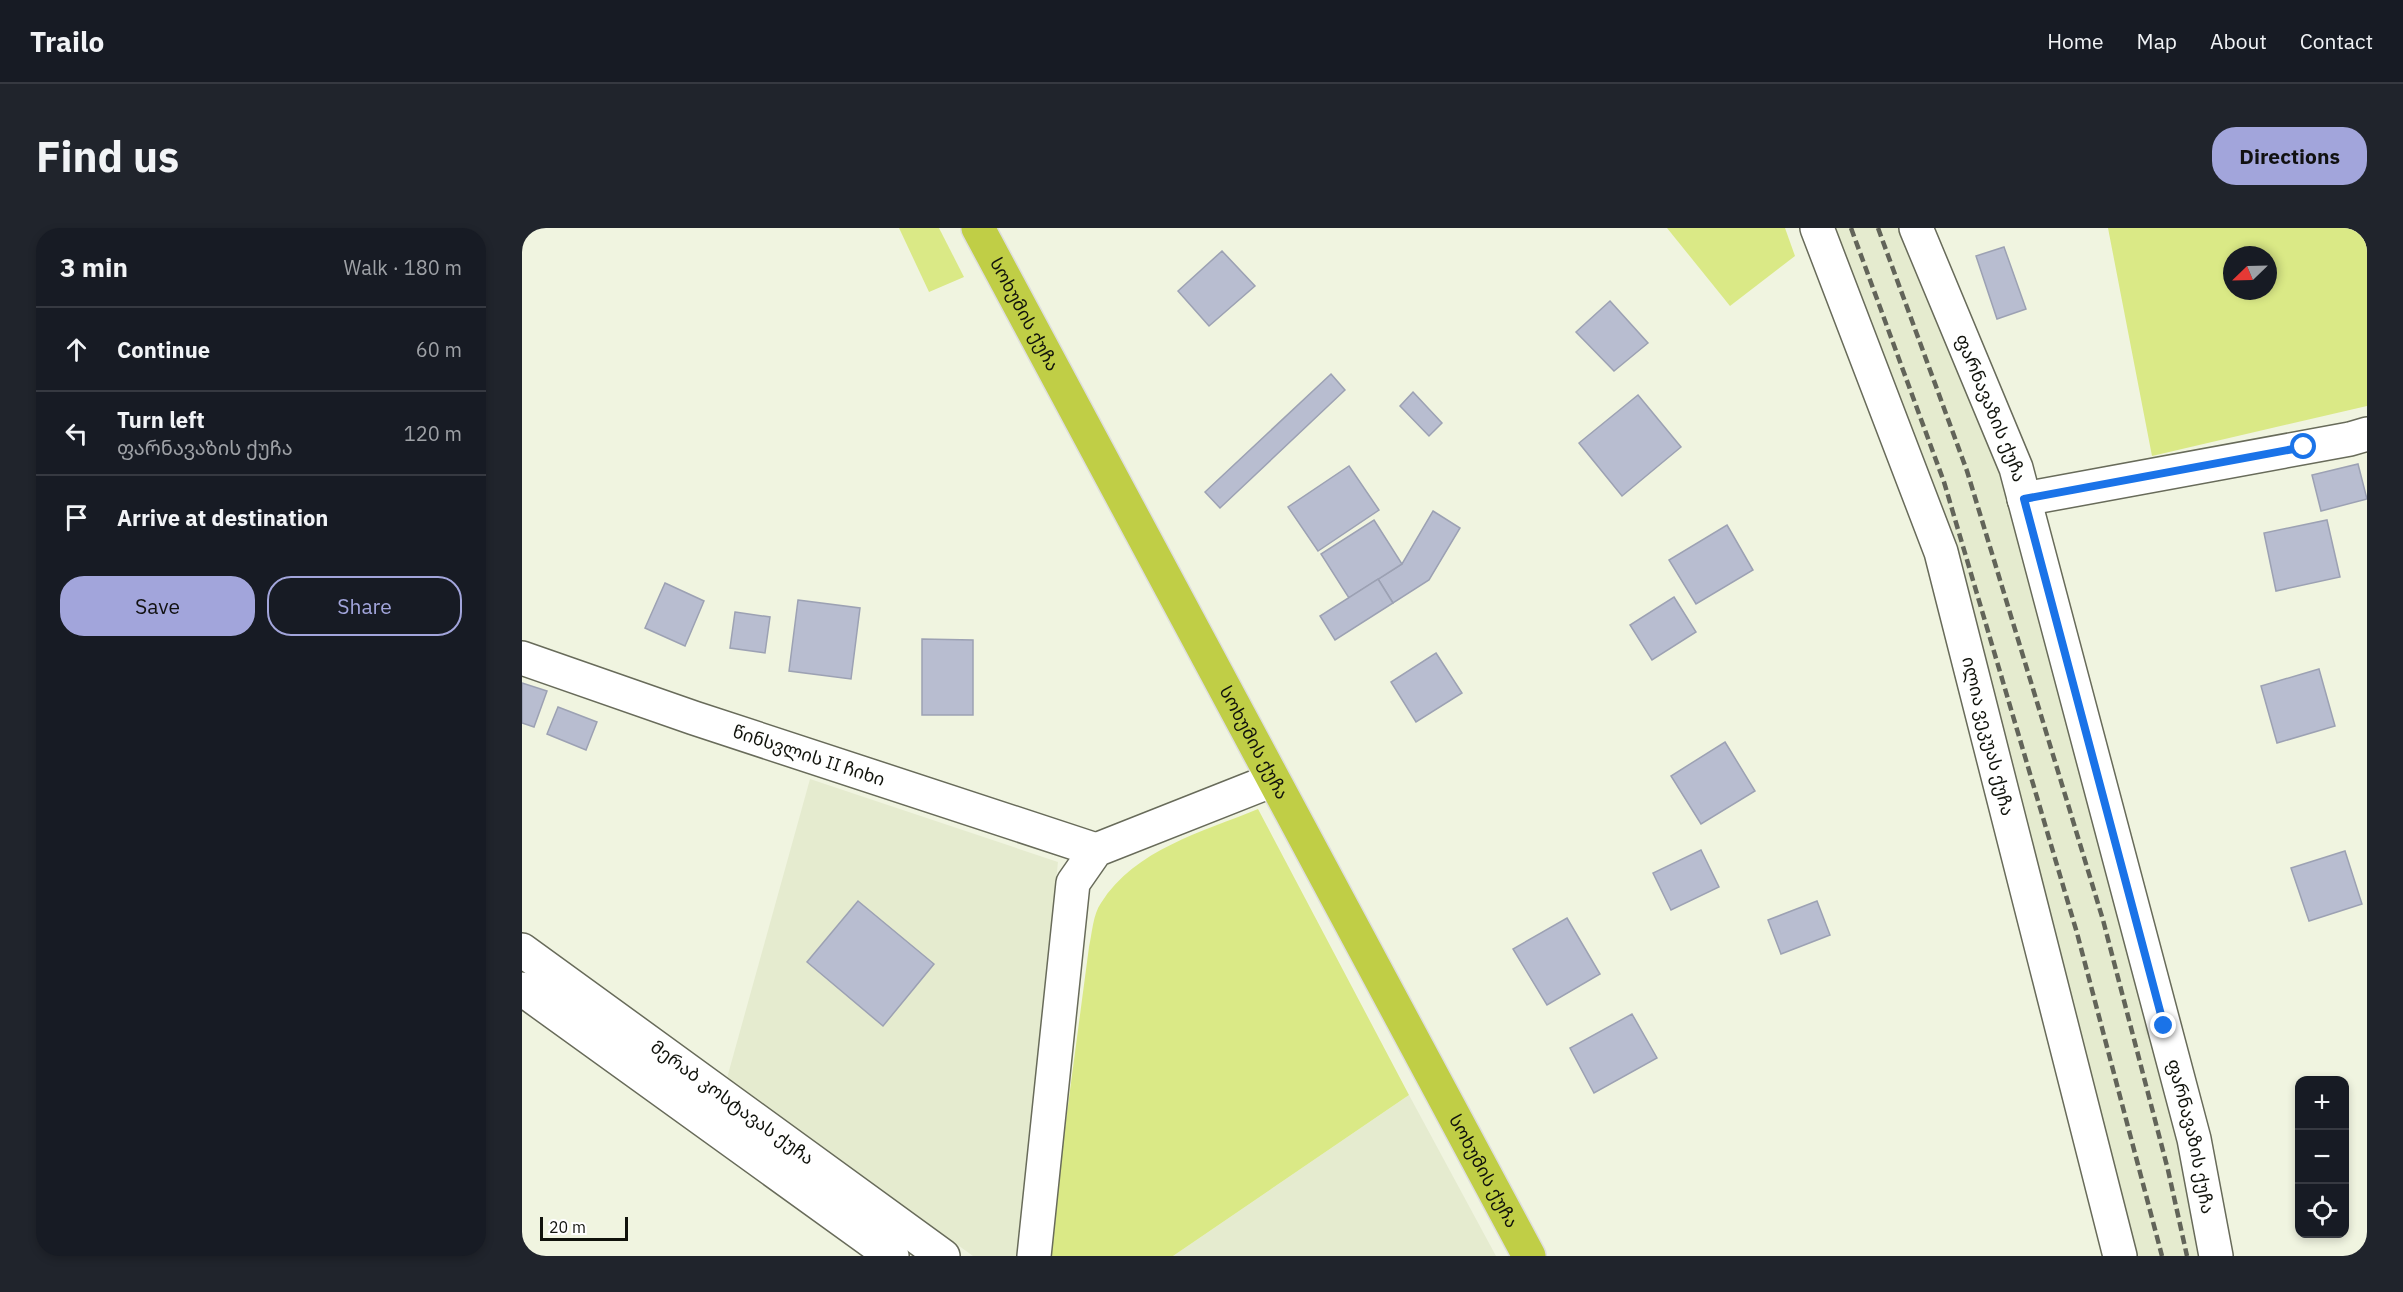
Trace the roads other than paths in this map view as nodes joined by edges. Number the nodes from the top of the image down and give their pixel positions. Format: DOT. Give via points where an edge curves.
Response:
graph roads {
  1 [pos="978,228"];
  2 [pos="1817,228"];
  3 [pos="1916,228"];
  4 [pos="2367,434"];
  5 [pos="2024,499"];
  6 [pos="522,658"];
  7 [pos="1274,780"];
  8 [pos="1096,850"];
  9 [pos="522,950"];
  10 [pos="522,989"];
  11 [pos="892,1256"];
  12 [pos="943,1256"];
  13 [pos="1034,1256"];
  14 [pos="1529,1256"];
  15 [pos="2120,1256"];
  16 [pos="2216,1256"];
  1 -- 7 [label="highway, სოხუმის ქუჩა"];
  2 -- 15 [label="street, ილია ვეკუას ქუჩა" via="1941,552"];
  3 -- 5 [label="street, ფარნავაზის ქუჩა" via="2016,468"];
  4 -- 5 [label="street"];
  5 -- 16 [label="street, ფარნავაზის ქუჩა" via="2194,1139"];
  6 -- 8 [label="street, წინსვლის II ჩიხი"];
  7 -- 8 [label="street"];
  7 -- 14 [label="highway, სოხუმის ქუჩა"];
  8 -- 13 [label="street" via="1074,883"];
  9 -- 12 [label="street, მერაბ კოსტავას ქუჩა"];
  10 -- 11 [label="street, მერაბ კოსტავას ქუჩა"];
}
